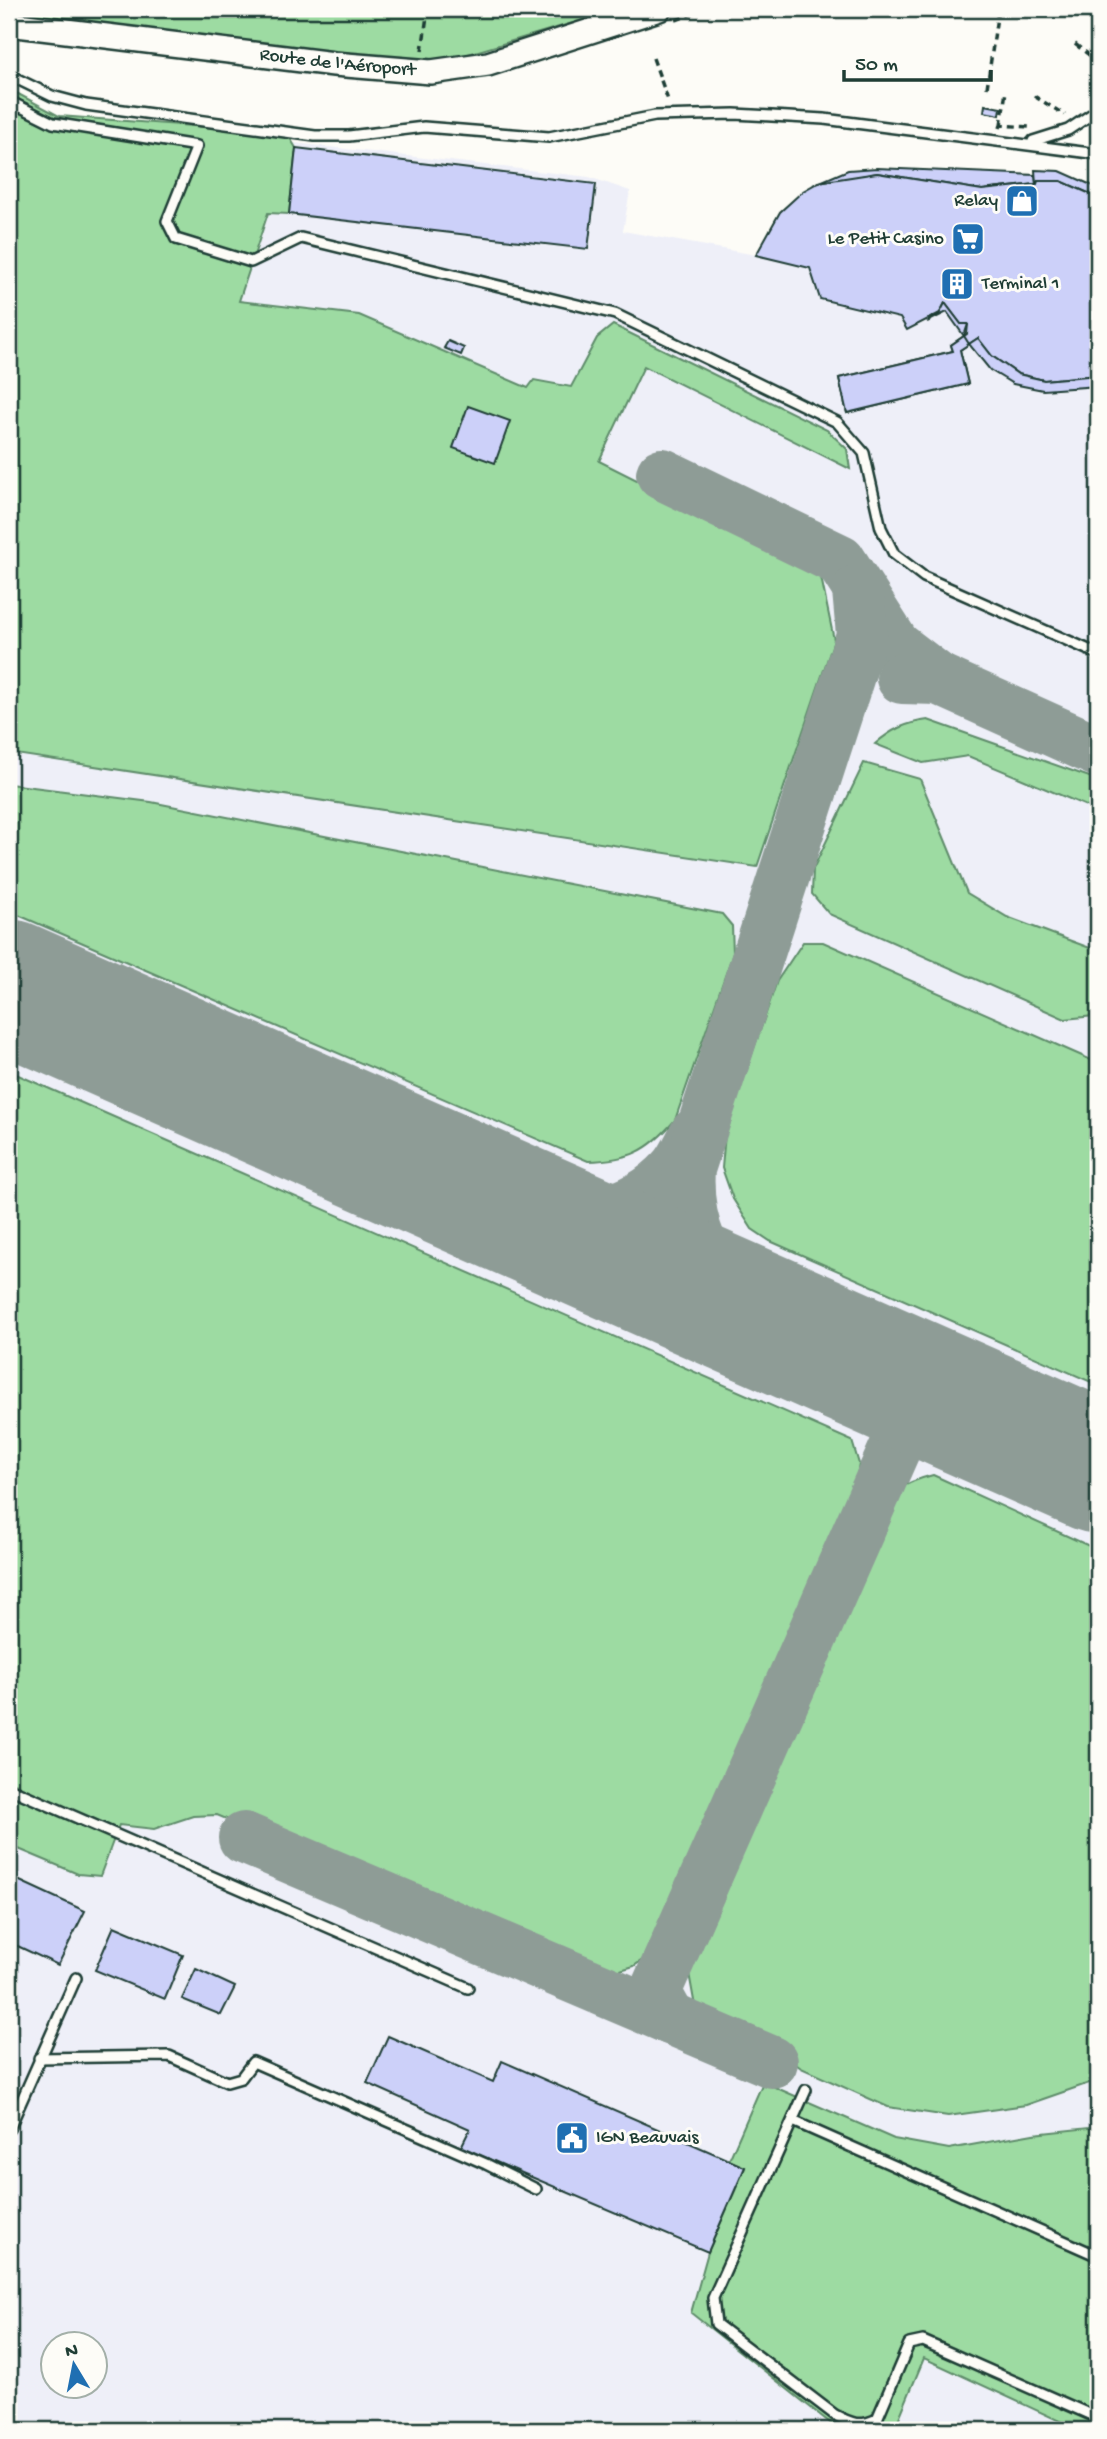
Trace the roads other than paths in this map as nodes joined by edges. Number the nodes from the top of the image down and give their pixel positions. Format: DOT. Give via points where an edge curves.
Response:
graph roads {
  1 [pos="659,9"];
  2 [pos="9,24"];
  3 [pos="9,75"];
  4 [pos="9,101"];
  5 [pos="1098,110"];
  6 [pos="1018,142"];
  7 [pos="1098,154"];
  8 [pos="1098,654"];
  9 [pos="9,1788"];
  10 [pos="76,1978"];
  11 [pos="468,1987"];
  12 [pos="39,2058"];
  13 [pos="806,2090"];
  14 [pos="793,2121"];
  15 [pos="9,2129"];
  16 [pos="536,2189"];
  17 [pos="1098,2256"];
  18 [pos="1098,2418"];
  1 -- 2 [label="street, Route de l'Aéroport" via="488,64 431,72"];
  3 -- 6 [label="lane" via="86,106 315,136 424,127 549,137 635,119 734,114 824,119"];
  4 -- 8 [label="lane" via="53,123 197,146 167,221 176,239 251,262 301,238 615,314 837,422 864,453 881,528 894,554 924,577"];
  5 -- 6 [label="lane" via="1053,137"];
  6 -- 7 [label="lane"];
  9 -- 11 [label="lane"];
  10 -- 12 [label="lane"];
  12 -- 15 [label="lane"];
  12 -- 16 [label="lane" via="169,2056 227,2082 242,2078 253,2062"];
  13 -- 14 [label="lane"];
  14 -- 17 [label="lane"];
  14 -- 18 [label="lane" via="713,2298 716,2324 853,2425 864,2426 877,2419 909,2344 923,2340"];
}
